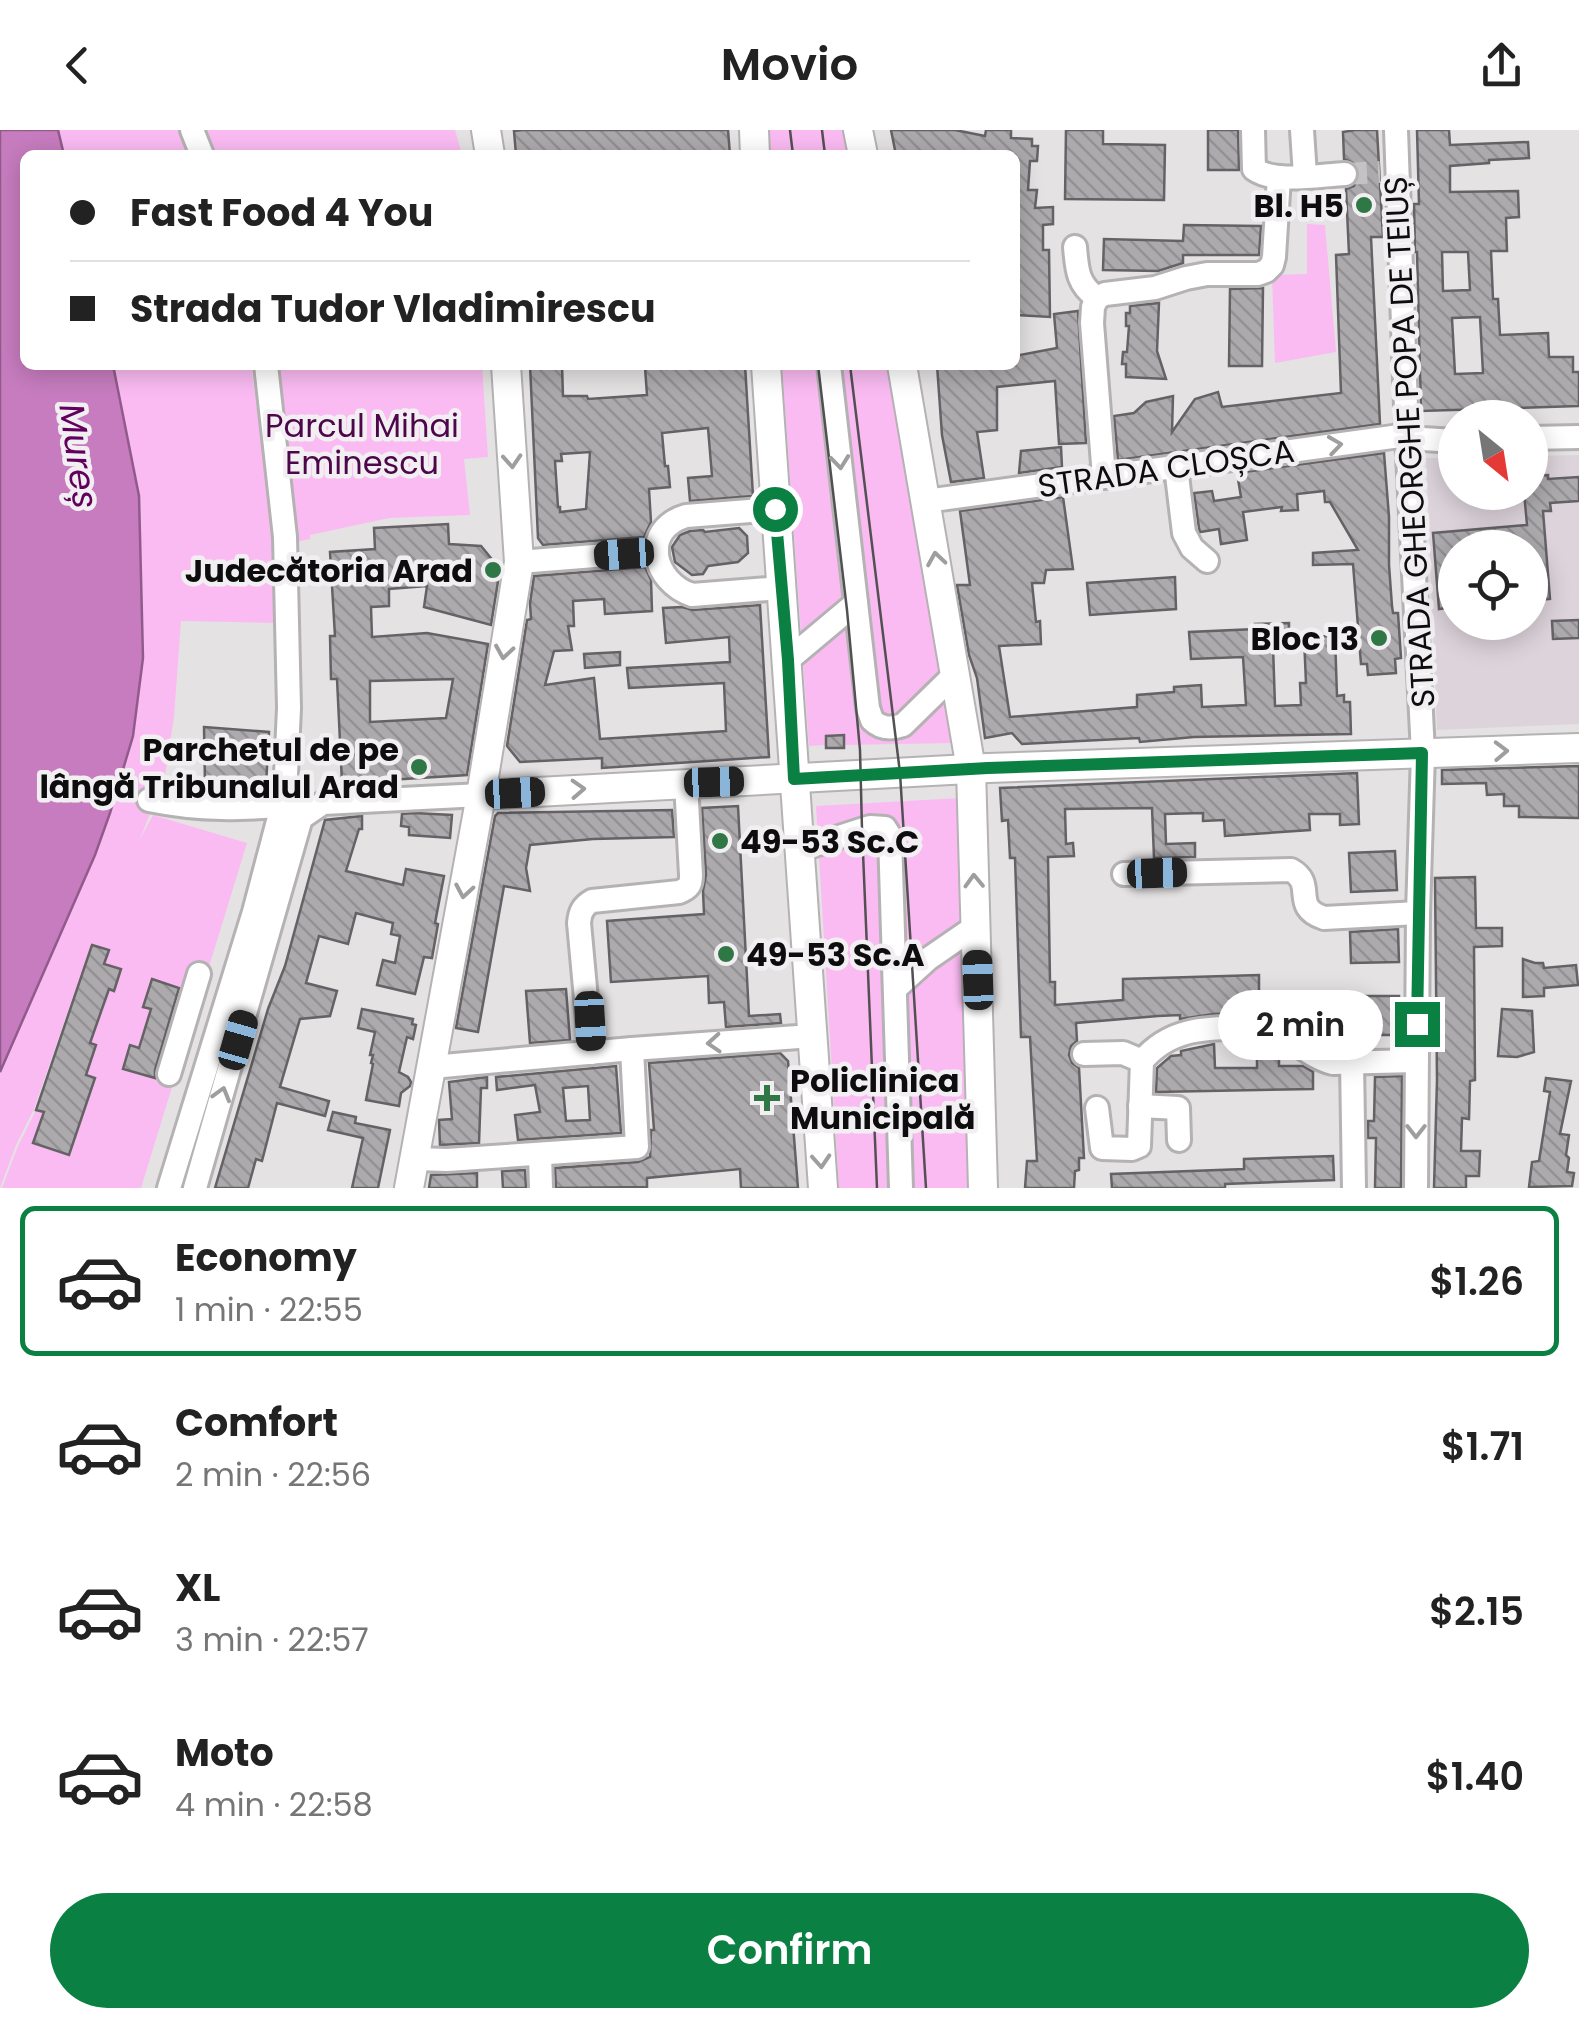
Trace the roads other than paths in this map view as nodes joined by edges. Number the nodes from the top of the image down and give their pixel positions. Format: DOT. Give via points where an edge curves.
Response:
graph roads {
  1 [pos="1252,130"];
  2 [pos="1302,130"];
  3 [pos="1396,130"];
  4 [pos="1345,174"];
  5 [pos="1306,176"];
  6 [pos="1279,177"];
  7 [pos="1075,246"];
  8 [pos="1098,298"];
  9 [pos="267,370"];
  10 [pos="506,370"];
  11 [pos="766,370"];
  12 [pos="830,370"];
  13 [pos="903,370"];
  14 [pos="1406,435"];
  15 [pos="1579,437"];
  16 [pos="1548,438"];
  17 [pos="1438,439"];
  18 [pos="1176,467"];
  19 [pos="1104,477"];
  20 [pos="926,501"];
  21 [pos="775,509"];
  22 [pos="657,551"];
  23 [pos="519,562"];
  24 [pos="1207,562"];
  25 [pos="781,588"];
  26 [pos="856,603"];
  27 [pos="788,660"];
  28 [pos="955,674"];
  29 [pos="1579,748"];
  30 [pos="1422,753"];
  31 [pos="970,768"];
  32 [pos="794,779"];
  33 [pos="686,784"];
  34 [pos="480,795"];
  35 [pos="149,800"];
  36 [pos="292,812"];
  37 [pos="799,850"];
  38 [pos="1124,874"];
  39 [pos="1418,913"];
  40 [pos="976,926"];
  41 [pos="200,974"];
  42 [pos="896,988"];
  43 [pos="812,1036"];
  44 [pos="632,1049"];
  45 [pos="591,1052"];
  46 [pos="1084,1054"];
  47 [pos="1142,1061"];
  48 [pos="1416,1061"];
  49 [pos="1352,1062"];
  50 [pos="432,1067"];
  51 [pos="169,1074"];
  52 [pos="1140,1106"];
  53 [pos="1098,1108"];
  54 [pos="1179,1140"];
  55 [pos="540,1155"];
  56 [pos="414,1159"];
  57 [pos="170,1188"];
  58 [pos="196,1188"];
  59 [pos="409,1188"];
  60 [pos="542,1188"];
  61 [pos="823,1188"];
  62 [pos="901,1188"];
  63 [pos="983,1188"];
  64 [pos="1354,1188"];
  65 [pos="1416,1188"];
  1 -- 6 [label="street" via="1254,169"];
  2 -- 5 [label="street"];
  3 -- 14 [label="street, STRADA GHEORGHE POPA DE TEIUȘ" via="1388,171"];
  4 -- 5 [label="street"];
  5 -- 6 [label="street"];
  6 -- 8 [label="street" via="1274,257 1266,271 1208,274"];
  7 -- 8 [label="street" via="1078,277"];
  8 -- 19 [label="street" via="1092,323"];
  9 -- 36 [label="street" via="285,547"];
  10 -- 23 [label="main road, one-way"];
  11 -- 21 [label="main road"];
  12 -- 26 [label="street, one-way"];
  13 -- 20 [label="main road"];
  14 -- 17 [label="street, STRADA CLOȘCA"];
  18 -- 14 [label="street, STRADA CLOȘCA, one-way"];
  14 -- 30 [label="street, STRADA GHEORGHE POPA DE TEIUȘ"];
  15 -- 16 [label="street"];
  18 -- 19 [label="street, STRADA CLOȘCA"];
  18 -- 24 [label="street" via="1184,533"];
  19 -- 20 [label="street, STRADA CLOȘCA"];
  28 -- 20 [label="main road, one-way"];
  21 -- 22 [label="street" via="678,518"];
  21 -- 25 [label="main road"];
  22 -- 23 [label="street"];
  22 -- 25 [label="street" via="668,579 692,595"];
  23 -- 34 [label="main road, one-way"];
  25 -- 27 [label="main road"];
  26 -- 27 [label="street"];
  26 -- 28 [label="street" via="868,708 876,724 903,725"];
  27 -- 32 [label="main road"];
  28 -- 31 [label="main road"];
  30 -- 29 [label="main road, one-way"];
  30 -- 31 [label="main road"];
  30 -- 39 [label="street, STRADA GHEORGHE POPA DE TEIUȘ"];
  31 -- 32 [label="main road"];
  40 -- 31 [label="main road, one-way"];
  32 -- 33 [label="main road"];
  32 -- 37 [label="main road"];
  34 -- 33 [label="main road, one-way"];
  33 -- 45 [label="street" via="687,889 592,901 580,913"];
  34 -- 36 [label="street" via="323,803"];
  34 -- 50 [label="main road, one-way"];
  35 -- 36 [label="street"];
  36 -- 57 [label="street"];
  58 -- 36 [label="street, one-way"];
  37 -- 42 [label="street" via="870,826 889,832"];
  37 -- 43 [label="main road"];
  38 -- 39 [label="street" via="1292,870 1300,874 1312,914"];
  39 -- 48 [label="street, STRADA GHEORGHE POPA DE TEIUȘ"];
  40 -- 42 [label="street"];
  40 -- 63 [label="main road"];
  41 -- 51 [label="street"];
  42 -- 62 [label="street"];
  43 -- 44 [label="street, one-way"];
  43 -- 61 [label="main road, one-way"];
  44 -- 45 [label="street"];
  44 -- 55 [label="street" via="637,1147"];
  45 -- 50 [label="street"];
  46 -- 47 [label="street" via="1123,1053"];
  47 -- 49 [label="street" via="1178,1033 1266,1028 1322,1060"];
  47 -- 52 [label="street"];
  48 -- 49 [label="street"];
  48 -- 65 [label="street, STRADA GHEORGHE POPA DE TEIUȘ, one-way"];
  49 -- 64 [label="street"];
  50 -- 56 [label="main road"];
  52 -- 53 [label="street" via="1140,1144 1132,1149 1102,1148"];
  52 -- 54 [label="street" via="1178,1108"];
  55 -- 56 [label="street"];
  55 -- 60 [label="street"];
  56 -- 59 [label="main road"];
}
